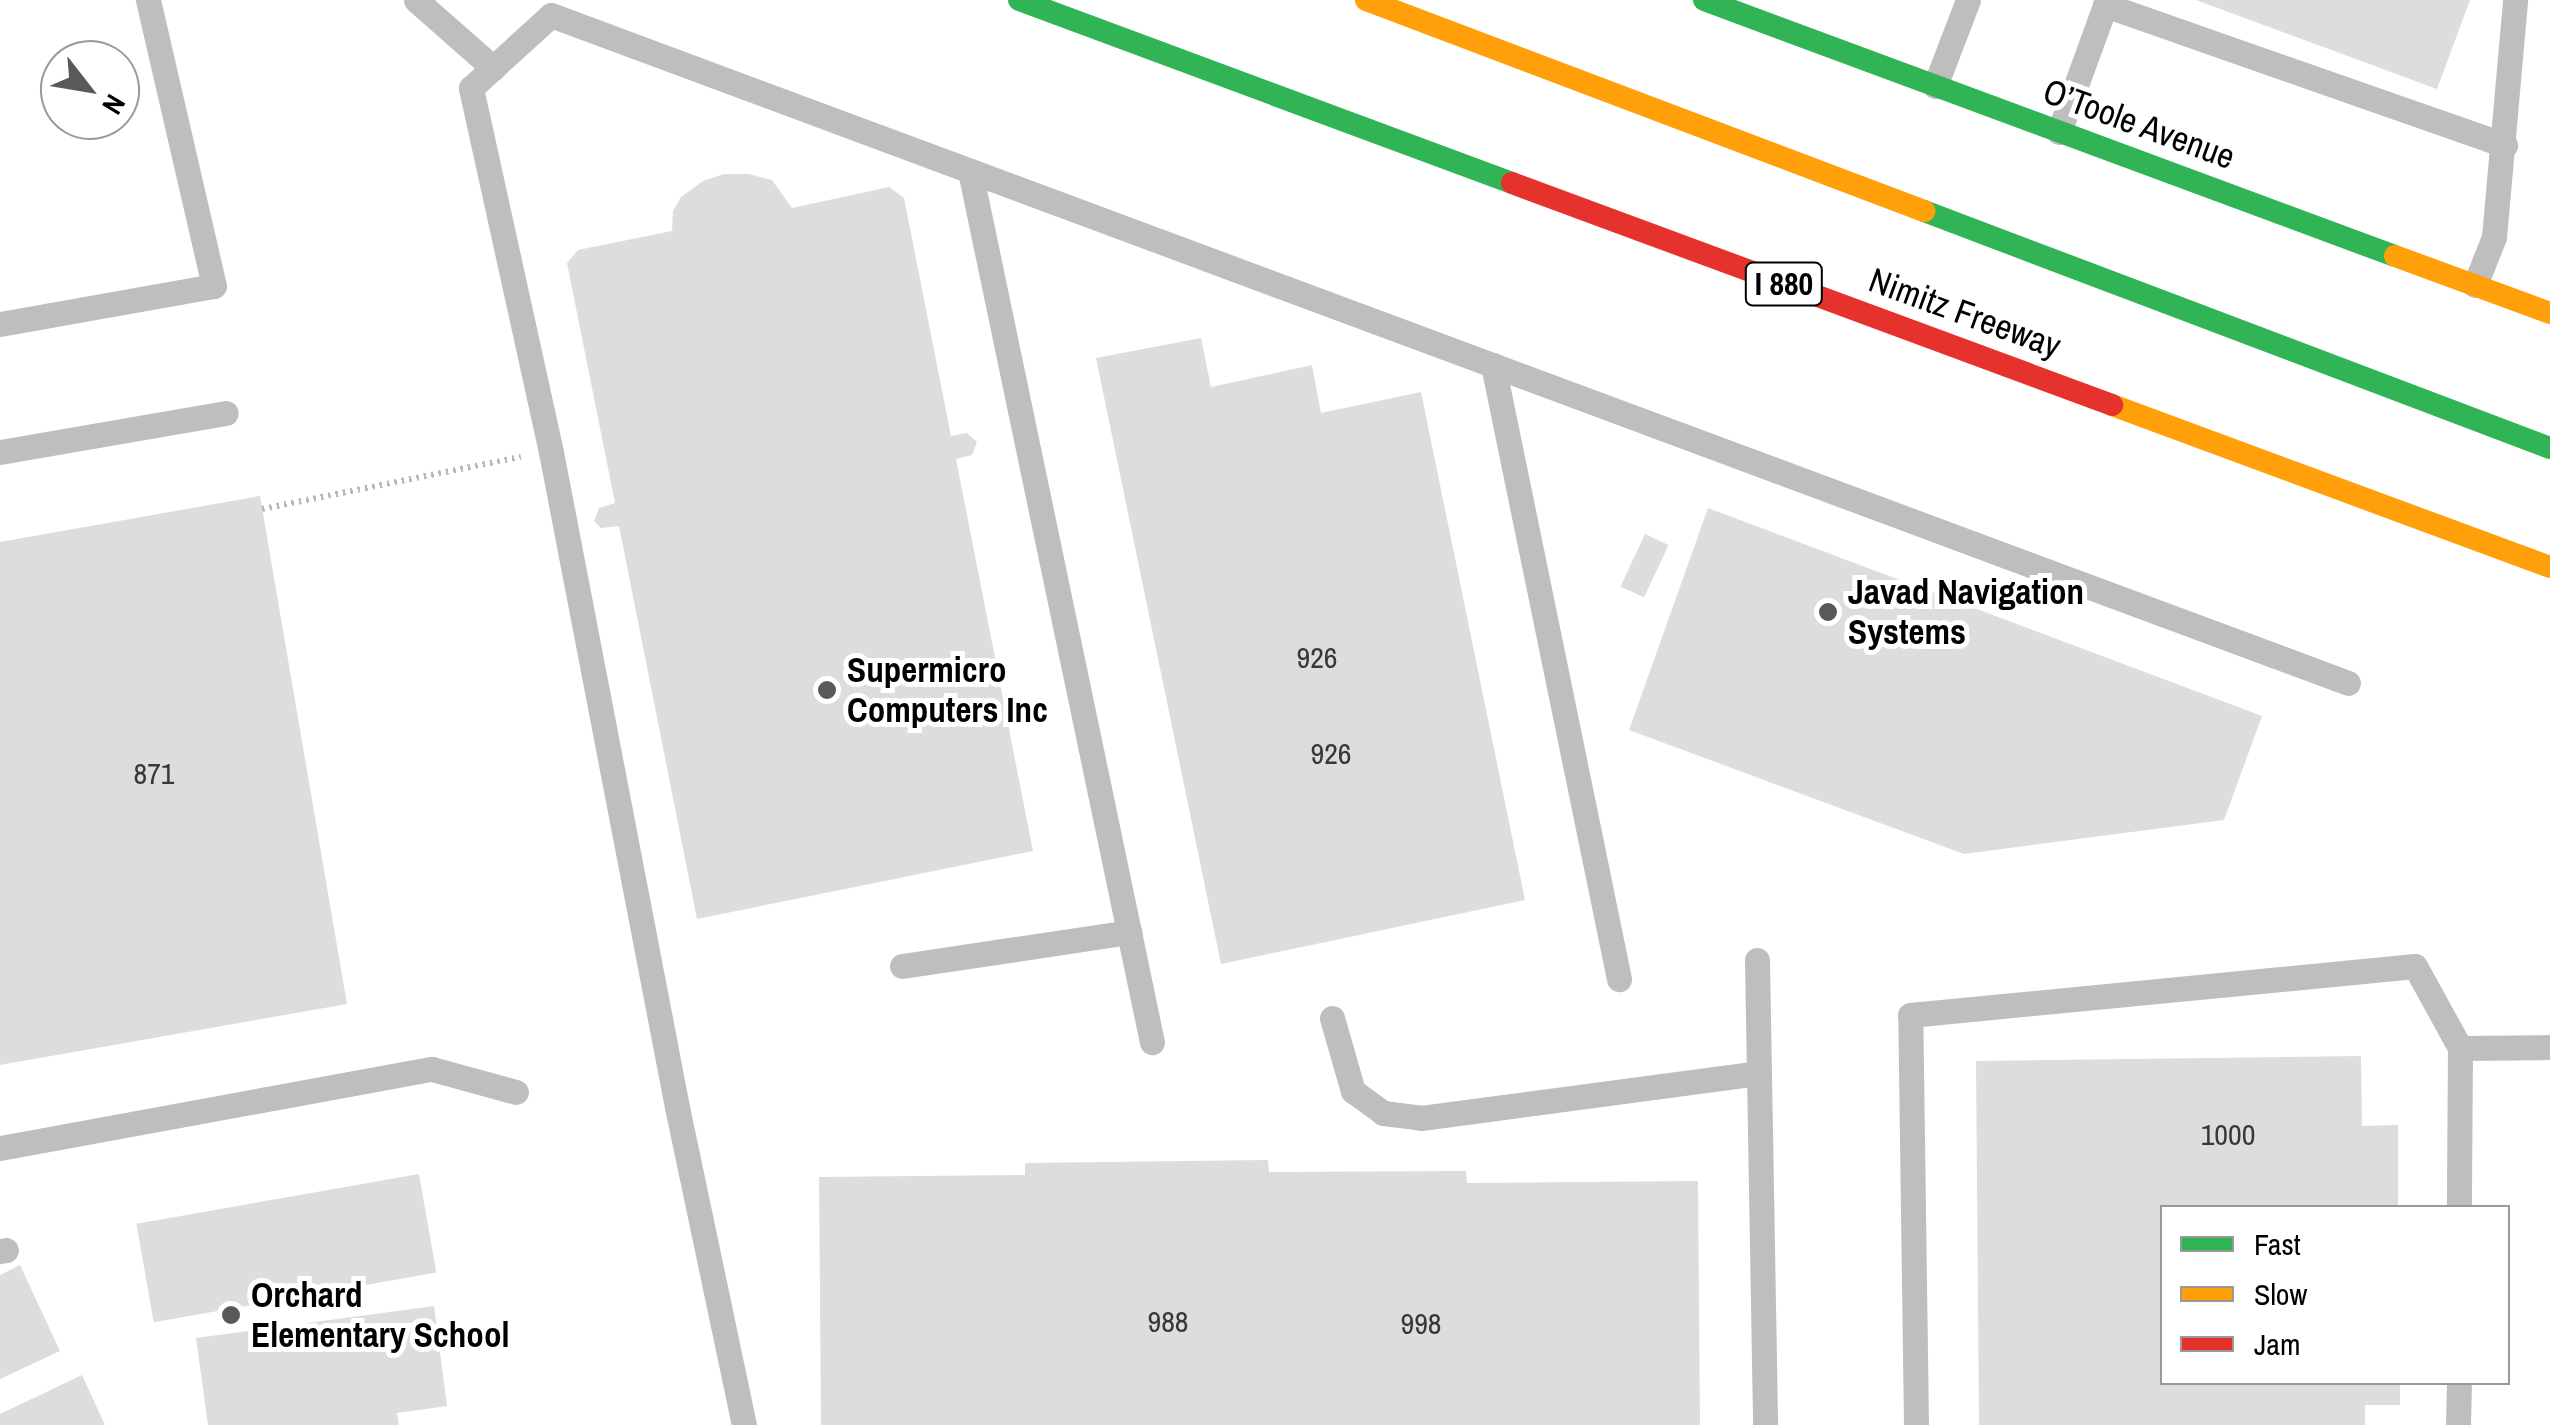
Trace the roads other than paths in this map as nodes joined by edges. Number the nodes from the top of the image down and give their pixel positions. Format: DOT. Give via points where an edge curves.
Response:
graph roads {
  1 [pos="148,0"];
  2 [pos="416,0"];
  3 [pos="1019,0"];
  4 [pos="1366,0"];
  5 [pos="1704,0"];
  6 [pos="1968,0"];
  7 [pos="2515,0"];
  8 [pos="2106,2"];
  9 [pos="493,68"];
  10 [pos="1936,86"];
  11 [pos="2059,132"];
  12 [pos="2505,145"];
  13 [pos="970,170"];
  14 [pos="2475,286"];
  15 [pos="2550,313"];
  16 [pos="0,324"];
  17 [pos="1493,365"];
  18 [pos="226,413"];
  19 [pos="2550,448"];
  20 [pos="0,452"];
  21 [pos="2550,567"];
  22 [pos="2348,683"];
  23 [pos="1129,932"];
  24 [pos="1757,960"];
  25 [pos="902,966"];
  26 [pos="1619,979"];
  27 [pos="1332,1018"];
  28 [pos="1152,1042"];
  29 [pos="2550,1047"];
  30 [pos="2460,1048"];
  31 [pos="1758,1073"];
  32 [pos="516,1092"];
  33 [pos="0,1148"];
  34 [pos="2459,1205"];
  35 [pos="2458,1385"];
  36 [pos="744,1425"];
  37 [pos="1765,1425"];
  38 [pos="1916,1425"];
  39 [pos="2458,1425"];
  1 -- 16 [label="lane" via="214,286"];
  2 -- 9 [label="lane"];
  3 -- 21 [label="main road, Nimitz Freeway / I 880"];
  4 -- 19 [label="main road"];
  5 -- 10 [label="main road, O’Toole Avenue"];
  6 -- 10 [label="lane"];
  7 -- 12 [label="lane"];
  8 -- 11 [label="lane"];
  8 -- 12 [label="lane"];
  9 -- 13 [label="lane" via="551,15"];
  9 -- 36 [label="lane" via="471,88 552,452"];
  10 -- 11 [label="main road, O’Toole Avenue"];
  11 -- 14 [label="main road, O’Toole Avenue"];
  12 -- 14 [label="lane" via="2494,237"];
  13 -- 17 [label="lane"];
  13 -- 23 [label="lane"];
  14 -- 15 [label="main road, O’Toole Avenue"];
  17 -- 22 [label="lane"];
  17 -- 26 [label="lane"];
  18 -- 20 [label="lane"];
  23 -- 25 [label="lane"];
  23 -- 28 [label="lane"];
  24 -- 31 [label="lane"];
  27 -- 31 [label="lane" via="1353,1091 1383,1113 1421,1118"];
  29 -- 30 [label="lane"];
  30 -- 34 [label="lane"];
  30 -- 38 [label="lane" via="2416,966 1910,1015"];
  31 -- 37 [label="lane"];
  32 -- 33 [label="lane" via="432,1069"];
  35 -- 39 [label="lane"];
}
